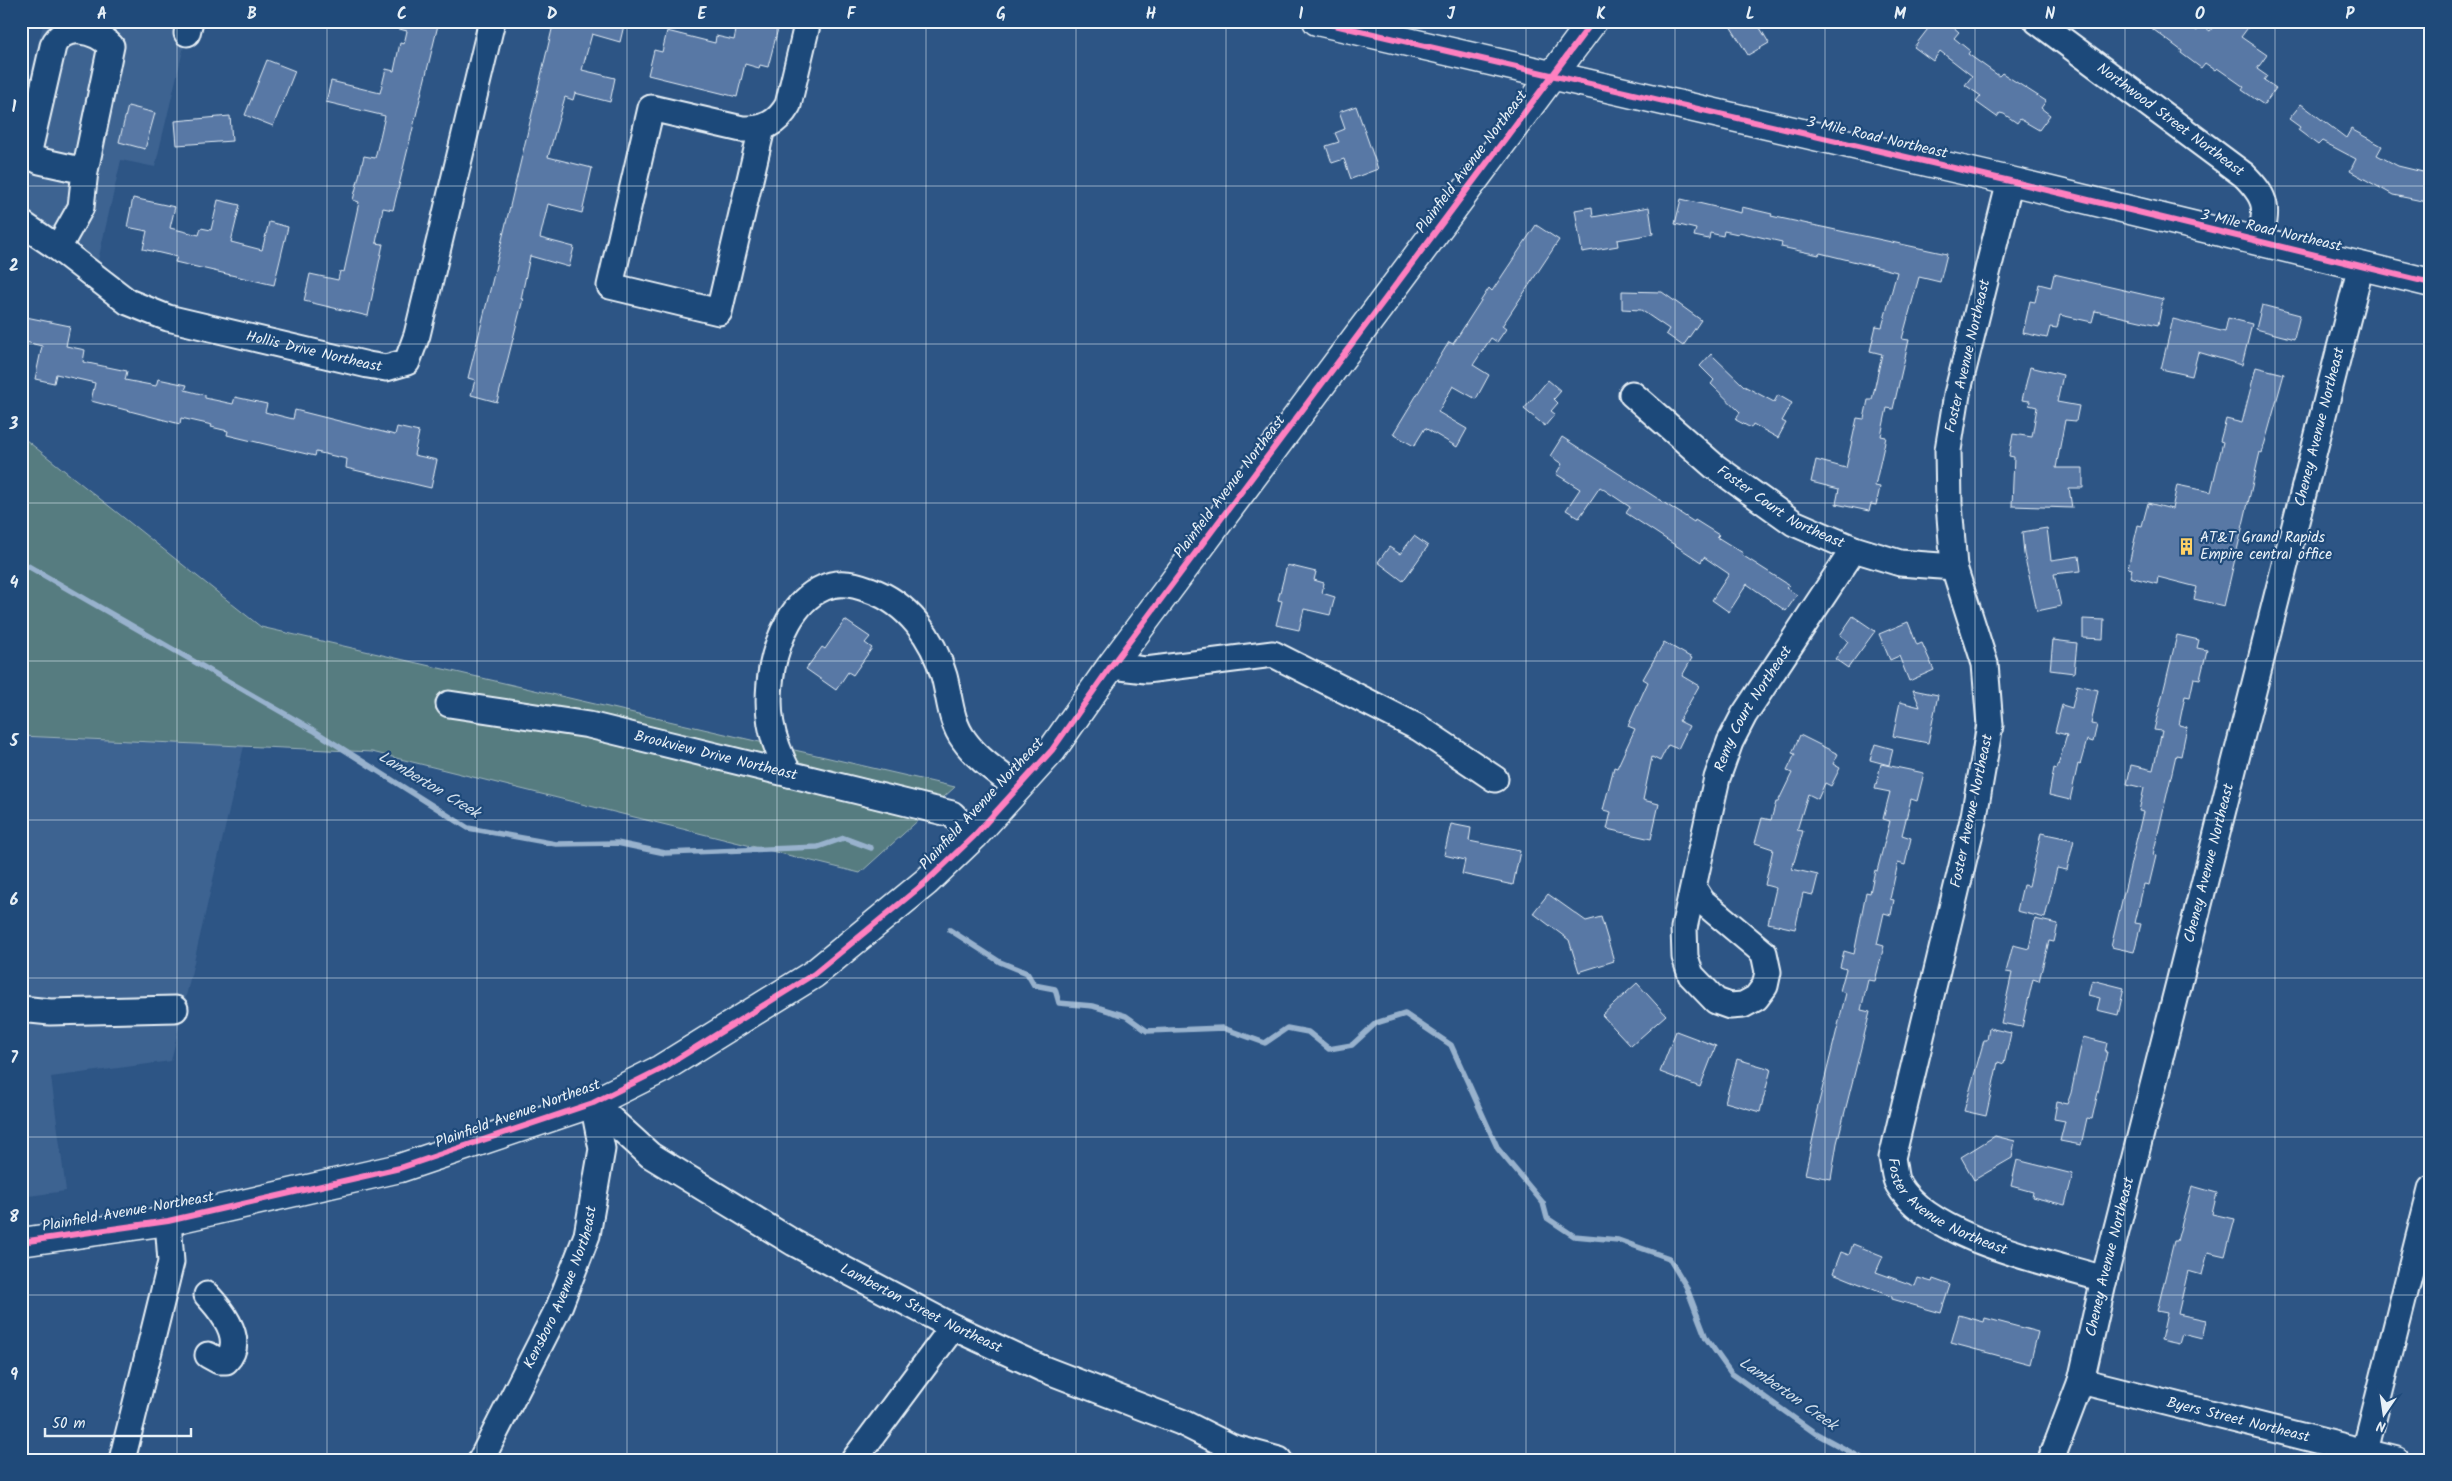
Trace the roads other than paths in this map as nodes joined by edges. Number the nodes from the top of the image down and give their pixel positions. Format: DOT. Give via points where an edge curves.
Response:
graph roads {
  1 [pos="492,21"];
  2 [pos="808,21"];
  3 [pos="1317,21"];
  4 [pos="1593,21"];
  5 [pos="2037,21"];
  6 [pos="57,29"];
  7 [pos="1553,75"];
  8 [pos="762,128"];
  9 [pos="85,171"];
  10 [pos="2010,182"];
  11 [pos="21,223"];
  12 [pos="2260,241"];
  13 [pos="58,248"];
  14 [pos="2361,266"];
  15 [pos="2431,283"];
  16 [pos="1632,394"];
  17 [pos="1854,549"];
  18 [pos="1954,567"];
  19 [pos="1111,666"];
  20 [pos="449,704"];
  21 [pos="789,774"];
  22 [pos="1495,779"];
  23 [pos="1018,788"];
  24 [pos="974,836"];
  25 [pos="1693,887"];
  26 [pos="175,1008"];
  27 [pos="21,1009"];
  28 [pos="593,1103"];
  29 [pos="2431,1189"];
  30 [pos="168,1221"];
  31 [pos="21,1242"];
  32 [pos="2104,1279"];
  33 [pos="207,1295"];
  34 [pos="953,1327"];
  35 [pos="208,1355"];
  36 [pos="2081,1381"];
  37 [pos="2365,1451"];
  38 [pos="1226,1453"];
  39 [pos="122,1460"];
  40 [pos="482,1460"];
  41 [pos="854,1460"];
  42 [pos="1279,1460"];
  43 [pos="2051,1460"];
  44 [pos="2397,1460"];
  1 -- 13 [label="street, Hollis Drive Northeast" via="417,335 407,362 386,368 368,365 168,318 128,302"];
  2 -- 8 [label="street" via="788,105 777,120"];
  3 -- 7 [label="main road, 3 Mile Road Northeast"];
  4 -- 7 [label="main road, Plainfield Avenue Northeast"];
  5 -- 12 [label="street, Northwood Street Northeast" via="2244,175 2258,189 2265,203"];
  6 -- 9 [label="street" via="102,36 111,46"];
  6 -- 9 [label="street" via="28,155 40,161"];
  7 -- 10 [label="main road, 3 Mile Road Northeast"];
  7 -- 19 [label="main road, Plainfield Avenue Northeast"];
  8 -- 8 [label="street" via="719,312 610,286 651,108 742,129"];
  9 -- 13 [label="street" via="81,207"];
  10 -- 12 [label="main road, 3 Mile Road Northeast"];
  10 -- 18 [label="street, Foster Avenue Northeast" via="1957,394 1948,450 1948,504"];
  11 -- 13 [label="street, Hollis Drive Northeast"];
  12 -- 14 [label="main road, 3 Mile Road Northeast"];
  14 -- 15 [label="main road, 3 Mile Road Northeast"];
  14 -- 32 [label="street, Cheney Avenue Northeast"];
  16 -- 17 [label="street, Foster Court Northeast" via="1714,466 1794,523"];
  17 -- 18 [label="street, Foster Court Northeast" via="1900,563"];
  17 -- 25 [label="street, Remy Court Northeast" via="1744,714 1730,742 1717,778"];
  18 -- 32 [label="street, Foster Avenue Northeast" via="1985,664 1990,725 1974,816 1892,1158 1897,1184 1917,1207 1971,1239"];
  19 -- 22 [label="street" via="1146,670 1273,654 1419,728"];
  19 -- 23 [label="main road, Plainfield Avenue Northeast" via="1052,750"];
  20 -- 21 [label="street, Brookview Drive Northeast" via="589,724"];
  21 -- 23 [label="street" via="770,726 768,708 774,659 783,632 804,600 827,586 847,584 884,595 916,622 936,654 952,717 964,740 983,761"];
  21 -- 24 [label="street, Brookview Drive Northeast" via="952,814"];
  23 -- 24 [label="main road, Plainfield Avenue Northeast"];
  24 -- 28 [label="main road, Plainfield Avenue Northeast" via="926,882 814,974 660,1069"];
  25 -- 25 [label="street, Remy Court Northeast" via="1684,928 1685,958 1691,975 1716,1001 1730,1006 1743,1005 1756,998 1765,986 1768,972 1764,952 1702,902"];
  26 -- 27 [label="street" via="50,1012"];
  28 -- 30 [label="main road, Plainfield Avenue Northeast" via="400,1168"];
  28 -- 34 [label="street, Lamberton Street Northeast" via="650,1155 794,1243"];
  28 -- 40 [label="street, Kensboro Avenue Northeast" via="602,1149 587,1235 559,1307"];
  29 -- 37 [label="street"];
  30 -- 31 [label="main road, Plainfield Avenue Northeast"];
  30 -- 39 [label="street" via="171,1262"];
  32 -- 36 [label="street, Cheney Avenue Northeast"];
  33 -- 35 [label="street" via="230,1325 233,1341 233,1354 226,1361"];
  34 -- 38 [label="street, Lamberton Street Northeast" via="1041,1368 1181,1422"];
  34 -- 41 [label="street"];
  36 -- 37 [label="street, Byers Street Northeast"];
  36 -- 43 [label="street, Cheney Avenue Northeast"];
  37 -- 44 [label="street, Byers Street Northeast"];
  38 -- 42 [label="street, Lamberton Street Northeast"];
}
